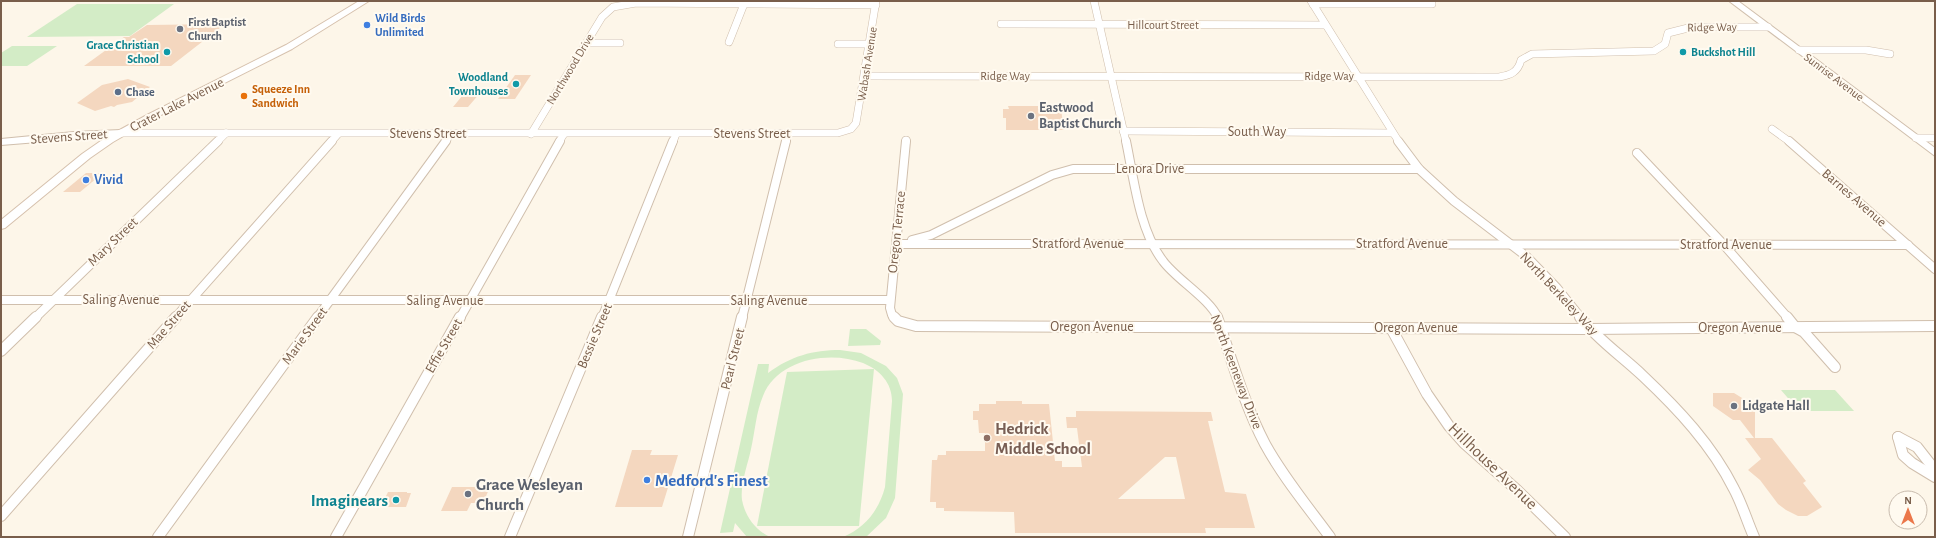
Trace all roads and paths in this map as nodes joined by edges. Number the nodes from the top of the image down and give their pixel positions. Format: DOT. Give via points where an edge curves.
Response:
graph roads {
  1 [pos="365,1"];
  2 [pos="1094,1"];
  3 [pos="1733,1"];
  4 [pos="1312,2"];
  5 [pos="876,3"];
  6 [pos="744,4"];
  7 [pos="1432,4"];
  8 [pos="1001,24"];
  9 [pos="1099,24"];
  10 [pos="1326,25"];
  11 [pos="1768,27"];
  12 [pos="729,42"];
  13 [pos="587,43"];
  14 [pos="620,43"];
  15 [pos="838,44"];
  16 [pos="869,44"];
  17 [pos="1799,50"];
  18 [pos="1890,54"];
  19 [pos="865,76"];
  20 [pos="1111,76"];
  21 [pos="1357,76"];
  22 [pos="854,126"];
  23 [pos="1772,129"];
  24 [pos="1123,131"];
  25 [pos="121,133"];
  26 [pos="226,133"];
  27 [pos="1392,133"];
  28 [pos="338,134"];
  29 [pos="451,134"];
  30 [pos="531,134"];
  31 [pos="564,134"];
  32 [pos="676,134"];
  33 [pos="788,134"];
  34 [pos="1916,138"];
  35 [pos="1935,138"];
  36 [pos="906,140"];
  37 [pos="1,142"];
  38 [pos="1935,153"];
  39 [pos="1637,154"];
  40 [pos="1132,168"];
  41 [pos="1419,168"];
  42 [pos="1,226"];
  43 [pos="897,244"];
  44 [pos="1154,244"];
  45 [pos="1511,244"];
  46 [pos="1724,245"];
  47 [pos="1908,245"];
  48 [pos="1935,269"];
  49 [pos="1,300"];
  50 [pos="54,300"];
  51 [pos="192,300"];
  52 [pos="470,300"];
  53 [pos="890,300"];
  54 [pos="331,301"];
  55 [pos="609,301"];
  56 [pos="747,301"];
  57 [pos="898,321"];
  58 [pos="1935,326"];
  59 [pos="1795,327"];
  60 [pos="1221,328"];
  61 [pos="1391,328"];
  62 [pos="1589,328"];
  63 [pos="1,350"];
  64 [pos="1835,367"];
  65 [pos="1935,470"];
  66 [pos="1935,477"];
  67 [pos="1,516"];
  68 [pos="158,537"];
  69 [pos="336,537"];
  70 [pos="510,537"];
  71 [pos="688,537"];
  72 [pos="1330,537"];
  73 [pos="1566,537"];
  74 [pos="1754,537"];
  1 -- 25 [label="main road, Crater Lake Avenue" via="289,47"];
  2 -- 9 [label="street, North Keeneway Drive"];
  3 -- 11 [label="street, Sunrise Avenue"];
  4 -- 7 [label="street"];
  4 -- 10 [label="street, North Berkeley Way"];
  5 -- 6 [label="street"];
  5 -- 16 [label="street, Wabash Avenue"];
  6 -- 12 [label="street"];
  6 -- 13 [label="street, Northwood Drive" via="636,3 613,7 602,16"];
  8 -- 9 [label="street, Hillcourt Street"];
  9 -- 10 [label="street, Hillcourt Street"];
  9 -- 20 [label="street, North Keeneway Drive"];
  10 -- 21 [label="street, North Berkeley Way"];
  11 -- 17 [label="street, Sunrise Avenue"];
  11 -- 21 [label="street, Ridge Way" via="1683,28 1668,33 1665,44 1654,51 1532,54 1522,60 1518,71 1509,76"];
  13 -- 14 [label="street"];
  13 -- 30 [label="street, Northwood Drive"];
  15 -- 16 [label="street"];
  16 -- 19 [label="street, Wabash Avenue"];
  17 -- 18 [label="street" via="1866,50"];
  17 -- 34 [label="street, Sunrise Avenue"];
  19 -- 20 [label="street, Ridge Way"];
  19 -- 22 [label="street, Wabash Avenue" via="859,113"];
  20 -- 21 [label="street, Ridge Way"];
  20 -- 24 [label="street, North Keeneway Drive"];
  21 -- 27 [label="street, North Berkeley Way"];
  22 -- 33 [label="street, Stevens Street" via="838,133"];
  23 -- 47 [label="street, Barnes Avenue" via="1787,139"];
  24 -- 27 [label="street, South Way"];
  24 -- 40 [label="street, North Keeneway Drive"];
  25 -- 26 [label="street, Stevens Street"];
  25 -- 37 [label="street, Stevens Street"];
  25 -- 42 [label="main road, Crater Lake Avenue" via="86,156"];
  26 -- 28 [label="street, Stevens Street"];
  26 -- 50 [label="street, Mary Street"];
  27 -- 41 [label="street, North Berkeley Way"];
  28 -- 29 [label="street, Stevens Street"];
  28 -- 51 [label="street, Mae Street"];
  29 -- 30 [label="street, Stevens Street"];
  29 -- 54 [label="street, Marie Street"];
  30 -- 31 [label="street, Stevens Street"];
  31 -- 32 [label="street, Stevens Street"];
  31 -- 52 [label="street, Effie Street"];
  32 -- 33 [label="street, Stevens Street"];
  32 -- 55 [label="street, Bessie Street"];
  33 -- 56 [label="street, Pearl Street"];
  34 -- 35 [label="street"];
  34 -- 38 [label="street, Sunrise Avenue"];
  36 -- 43 [label="street, Oregon Terrace"];
  39 -- 46 [label="street"];
  40 -- 41 [label="street, Lenora Drive"];
  40 -- 43 [label="street, Lenora Drive" via="1065,170 931,235"];
  40 -- 44 [label="street, North Keeneway Drive" via="1146,227"];
  41 -- 45 [label="street, North Berkeley Way" via="1454,201"];
  43 -- 44 [label="street, Stratford Avenue"];
  43 -- 53 [label="street, Oregon Terrace"];
  44 -- 45 [label="street, Stratford Avenue"];
  44 -- 60 [label="street, North Keeneway Drive" via="1168,268 1211,308"];
  45 -- 46 [label="street, Stratford Avenue"];
  45 -- 62 [label="street, North Berkeley Way" via="1557,288"];
  46 -- 47 [label="street, Stratford Avenue"];
  46 -- 59 [label="street"];
  47 -- 48 [label="street, Barnes Avenue"];
  49 -- 50 [label="street, Saling Avenue"];
  50 -- 51 [label="street, Saling Avenue"];
  50 -- 63 [label="street, Mary Street"];
  51 -- 54 [label="street, Saling Avenue"];
  51 -- 67 [label="street, Mae Street"];
  52 -- 54 [label="street, Saling Avenue"];
  52 -- 55 [label="street, Saling Avenue"];
  52 -- 69 [label="street, Effie Street"];
  53 -- 56 [label="street, Saling Avenue"];
  53 -- 57 [label="street, Oregon Terrace" via="892,315"];
  54 -- 68 [label="street, Marie Street"];
  55 -- 56 [label="street, Saling Avenue"];
  55 -- 70 [label="street, Bessie Street"];
  56 -- 71 [label="street, Pearl Street"];
  57 -- 60 [label="street, Oregon Avenue" via="916,326"];
  58 -- 59 [label="street, Oregon Avenue"];
  59 -- 62 [label="street, Oregon Avenue"];
  59 -- 64 [label="street" via="1804,332"];
  60 -- 61 [label="street, Oregon Avenue"];
  60 -- 72 [label="street, North Keeneway Drive" via="1244,400 1265,444 1286,478"];
  61 -- 62 [label="street, Oregon Avenue"];
  61 -- 73 [label="street, Hillhouse Avenue" via="1430,399 1449,426 1464,443"];
  62 -- 74 [label="street, North Berkeley Way" via="1686,419 1734,489"];
  65 -- 66 [label="street" via="1917,447 1898,437 1903,455"];
}
